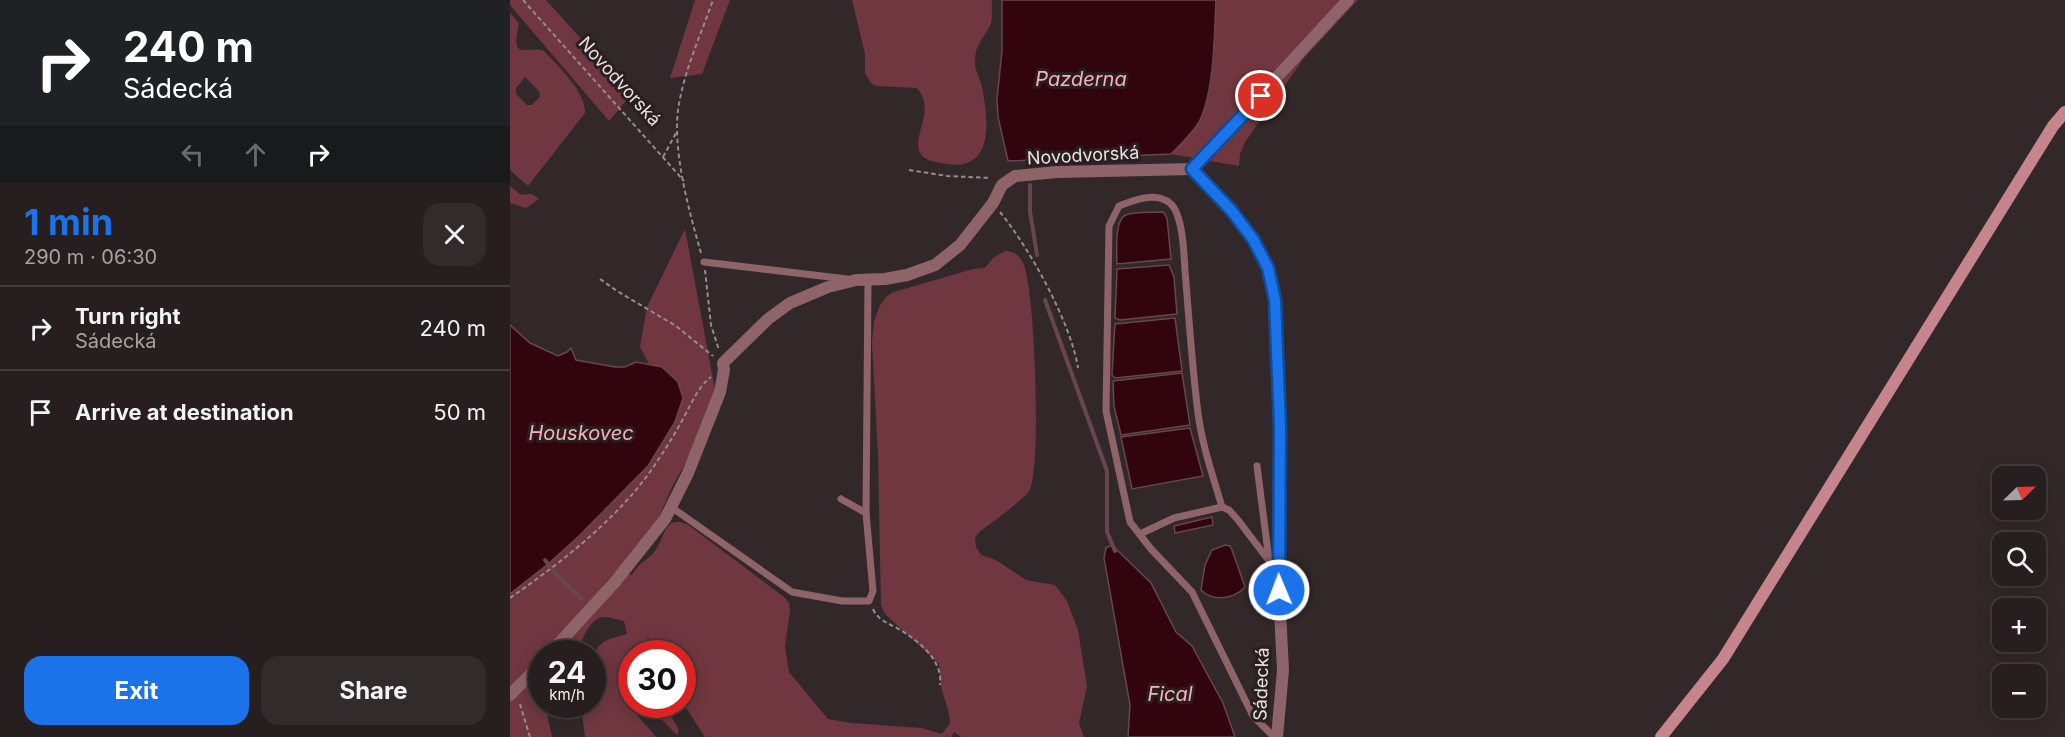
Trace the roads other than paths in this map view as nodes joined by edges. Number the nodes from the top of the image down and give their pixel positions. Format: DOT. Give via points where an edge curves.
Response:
graph roads {
  1 [pos="1348,0"];
  2 [pos="2065,112"];
  3 [pos="1192,169"];
  4 [pos="704,262"];
  5 [pos="862,280"];
  6 [pos="1257,466"];
  7 [pos="841,499"];
  8 [pos="671,507"];
  9 [pos="1222,507"];
  10 [pos="866,513"];
  11 [pos="1140,534"];
  12 [pos="1269,560"];
  13 [pos="1278,572"];
  14 [pos="562,640"];
  15 [pos="528,677"];
  16 [pos="513,692"];
  17 [pos="1276,737"];
  18 [pos="1661,737"];
  1 -- 3 [label="street"];
  2 -- 18 [label="main road" via="1723,659"];
  3 -- 5 [label="street, Novodvorská" via="1015,176 1002,185 960,245 935,265 907,275"];
  3 -- 13 [label="street, Sádecká" via="1253,239 1268,268 1275,300 1280,426"];
  4 -- 5 [label="lane"];
  5 -- 8 [label="street, Novodvorská" via="828,286 790,303 768,319 723,367 716,402"];
  5 -- 10 [label="lane"];
  6 -- 12 [label="lane"];
  7 -- 10 [label="lane"];
  8 -- 10 [label="lane" via="792,592 843,601 869,601 873,591"];
  8 -- 14 [label="street" via="622,573"];
  9 -- 11 [label="lane" via="1174,518"];
  9 -- 11 [label="lane" via="1198,414 1178,215 1165,200 1153,197 1131,201 1119,206 1109,226 1106,411 1130,522"];
  9 -- 12 [label="lane" via="1234,515"];
  11 -- 17 [label="lane" via="1192,592 1253,716"];
  12 -- 13 [label="lane"];
  13 -- 17 [label="street, Sádecká" via="1283,670"];
  15 -- 16 [label="street"];
}
